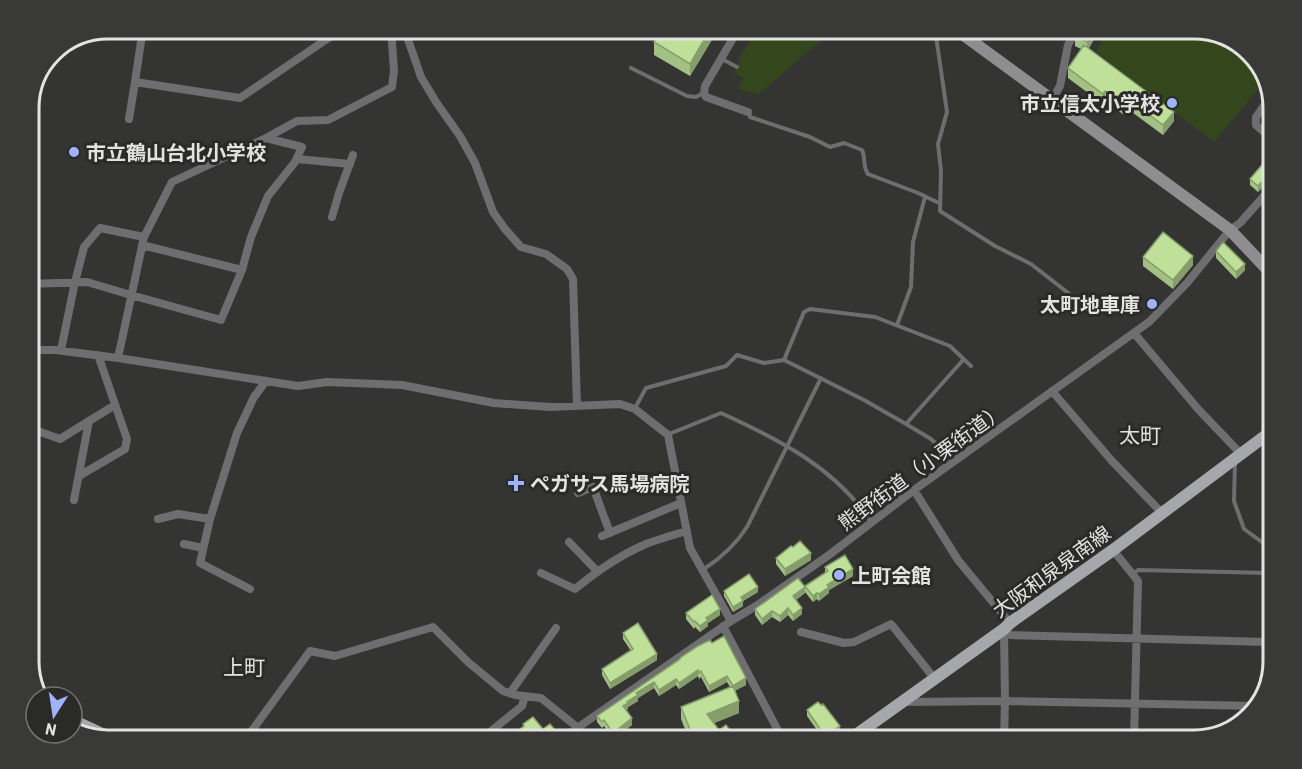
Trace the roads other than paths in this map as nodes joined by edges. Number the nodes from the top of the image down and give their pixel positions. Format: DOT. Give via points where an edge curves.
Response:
graph roads {
  1 [pos="141,39"];
  2 [pos="321,39"];
  3 [pos="392,39"];
  4 [pos="408,39"];
  5 [pos="732,39"];
  6 [pos="936,39"];
  7 [pos="969,39"];
  8 [pos="1071,39"];
  9 [pos="721,58"];
  10 [pos="631,68"];
  11 [pos="737,68"];
  12 [pos="135,82"];
  13 [pos="704,93"];
  14 [pos="1052,100"];
  15 [pos="1263,107"];
  16 [pos="748,112"];
  17 [pos="129,119"];
  18 [pos="1263,131"];
  19 [pos="266,138"];
  20 [pos="297,159"];
  21 [pos="925,196"];
  22 [pos="1263,197"];
  23 [pos="939,203"];
  24 [pos="333,217"];
  25 [pos="1230,230"];
  26 [pos="143,241"];
  27 [pos="1263,265"];
  28 [pos="242,270"];
  29 [pos="75,282"];
  30 [pos="39,284"];
  31 [pos="130,296"];
  32 [pos="1081,303"];
  33 [pos="897,325"];
  34 [pos="1134,333"];
  35 [pos="39,350"];
  36 [pos="61,350"];
  37 [pos="98,355"];
  38 [pos="118,358"];
  39 [pos="784,360"];
  40 [pos="963,360"];
  41 [pos="971,366"];
  42 [pos="821,378"];
  43 [pos="266,381"];
  44 [pos="1052,391"];
  45 [pos="115,405"];
  46 [pos="577,406"];
  47 [pos="635,409"];
  48 [pos="89,421"];
  49 [pos="906,424"];
  50 [pos="39,432"];
  51 [pos="668,435"];
  52 [pos="1263,438"];
  53 [pos="787,446"];
  54 [pos="1238,456"];
  55 [pos="954,462"];
  56 [pos="79,476"];
  57 [pos="915,490"];
  58 [pos="578,493"];
  59 [pos="74,500"];
  60 [pos="681,503"];
  61 [pos="1162,513"];
  62 [pos="158,519"];
  63 [pos="210,519"];
  64 [pos="872,522"];
  65 [pos="687,531"];
  66 [pos="569,542"];
  67 [pos="1263,543"];
  68 [pos="184,544"];
  69 [pos="203,548"];
  70 [pos="1113,550"];
  71 [pos="702,570"];
  72 [pos="597,571"];
  73 [pos="541,573"];
  74 [pos="1263,573"];
  75 [pos="1133,574"];
  76 [pos="250,589"];
  77 [pos="727,623"];
  78 [pos="1007,626"];
  79 [pos="556,628"];
  80 [pos="801,632"];
  81 [pos="1136,638"];
  82 [pos="1263,642"];
  83 [pos="934,678"];
  84 [pos="510,693"];
  85 [pos="525,696"];
  86 [pos="1005,701"];
  87 [pos="902,702"];
  88 [pos="1136,704"];
  89 [pos="1247,706"];
  90 [pos="577,727"];
  91 [pos="253,730"];
  92 [pos="493,730"];
  93 [pos="573,730"];
  94 [pos="778,730"];
  95 [pos="864,730"];
  96 [pos="1004,730"];
  97 [pos="1135,730"];
  1 -- 12 [label="street"];
  2 -- 12 [label="street" via="240,98"];
  3 -- 19 [label="street" via="392,87 328,120 297,121"];
  4 -- 46 [label="street" via="421,77 460,136 493,212 521,247 546,254 567,269 573,279"];
  5 -- 9 [label="street"];
  6 -- 23 [label="lane" via="947,112 938,144"];
  7 -- 14 [label="street"];
  8 -- 14 [label="street" via="1060,86"];
  9 -- 11 [label="lane"];
  9 -- 13 [label="street"];
  10 -- 13 [label="lane" via="687,96"];
  12 -- 17 [label="street"];
  13 -- 16 [label="street" via="706,98"];
  14 -- 25 [label="street"];
  15 -- 18 [label="street" via="1256,125"];
  16 -- 21 [label="lane" via="750,117 830,147 844,144 862,150 868,174"];
  19 -- 20 [label="street" via="302,147"];
  19 -- 26 [label="street" via="172,182"];
  20 -- 24 [label="street" via="351,160"];
  20 -- 28 [label="street" via="268,196"];
  21 -- 23 [label="lane"];
  21 -- 33 [label="lane" via="913,242 911,287"];
  22 -- 25 [label="street, 熊野街道（小栗街道）"];
  23 -- 32 [label="lane" via="940,211 1031,264"];
  25 -- 27 [label="street"];
  25 -- 34 [label="street, 熊野街道（小栗街道）" via="1187,284"];
  26 -- 28 [label="street"];
  26 -- 29 [label="street" via="100,228 84,247"];
  26 -- 31 [label="street"];
  28 -- 31 [label="street" via="221,320"];
  29 -- 30 [label="street"];
  29 -- 31 [label="street"];
  29 -- 36 [label="street"];
  31 -- 38 [label="street"];
  33 -- 39 [label="lane" via="875,317 810,309 804,312"];
  33 -- 40 [label="lane" via="950,346"];
  34 -- 44 [label="street, 熊野街道（小栗街道）"];
  34 -- 54 [label="street"];
  35 -- 36 [label="street"];
  36 -- 37 [label="street"];
  37 -- 38 [label="street"];
  37 -- 45 [label="street"];
  38 -- 43 [label="street"];
  39 -- 42 [label="lane"];
  39 -- 47 [label="lane" via="764,363 737,354 726,366 646,388"];
  40 -- 41 [label="lane"];
  40 -- 49 [label="lane"];
  42 -- 49 [label="lane"];
  42 -- 53 [label="lane"];
  43 -- 46 [label="street" via="298,386 327,382 402,385 494,403"];
  43 -- 63 [label="street" via="237,433"];
  44 -- 55 [label="street, 熊野街道（小栗街道）"];
  44 -- 61 [label="street"];
  45 -- 48 [label="street"];
  45 -- 56 [label="street" via="127,439 125,449"];
  46 -- 47 [label="street" via="620,404"];
  47 -- 51 [label="street"];
  48 -- 50 [label="street" via="60,439"];
  48 -- 56 [label="street"];
  49 -- 55 [label="lane" via="931,439"];
  51 -- 53 [label="lane" via="721,413"];
  51 -- 60 [label="street"];
  52 -- 54 [label="main road, 大阪和泉泉南線"];
  53 -- 64 [label="lane" via="840,483"];
  53 -- 71 [label="lane" via="740,539"];
  54 -- 61 [label="main road, 大阪和泉泉南線"];
  54 -- 67 [label="lane" via="1234,501 1244,529"];
  55 -- 57 [label="street, 熊野街道（小栗街道）"];
  56 -- 59 [label="street"];
  57 -- 64 [label="street, 熊野街道（小栗街道）"];
  57 -- 78 [label="street" via="958,560"];
  58 -- 60 [label="street" via="593,487 606,534"];
  60 -- 65 [label="street"];
  61 -- 70 [label="main road, 大阪和泉泉南線"];
  62 -- 63 [label="street" via="178,514"];
  63 -- 69 [label="street"];
  64 -- 77 [label="street, 熊野街道（小栗街道）"];
  65 -- 71 [label="street" via="690,548"];
  65 -- 72 [label="street" via="648,544"];
  66 -- 72 [label="street"];
  68 -- 69 [label="street"];
  69 -- 76 [label="street" via="200,563"];
  70 -- 75 [label="street"];
  70 -- 78 [label="main road, 大阪和泉泉南線"];
  71 -- 77 [label="street"];
  72 -- 73 [label="street" via="575,589"];
  74 -- 75 [label="lane" via="1138,570"];
  75 -- 81 [label="street" via="1138,580"];
  77 -- 90 [label="street, 熊野街道（小栗街道）"];
  77 -- 94 [label="street"];
  78 -- 81 [label="street" via="1010,635"];
  78 -- 83 [label="main road, 大阪和泉泉南線"];
  78 -- 86 [label="street"];
  79 -- 84 [label="street"];
  80 -- 83 [label="street" via="844,643 891,624"];
  81 -- 82 [label="street"];
  81 -- 88 [label="street"];
  83 -- 87 [label="main road, 大阪和泉泉南線"];
  84 -- 85 [label="street"];
  84 -- 91 [label="street" via="468,662 433,627 335,656 310,651"];
  85 -- 90 [label="street" via="541,698"];
  85 -- 92 [label="street" via="522,706"];
  86 -- 87 [label="street"];
  86 -- 88 [label="street"];
  86 -- 96 [label="street"];
  87 -- 95 [label="main road, 大阪和泉泉南線"];
  88 -- 89 [label="street"];
  88 -- 97 [label="street"];
  90 -- 93 [label="street, 熊野街道（小栗街道）"];
}
